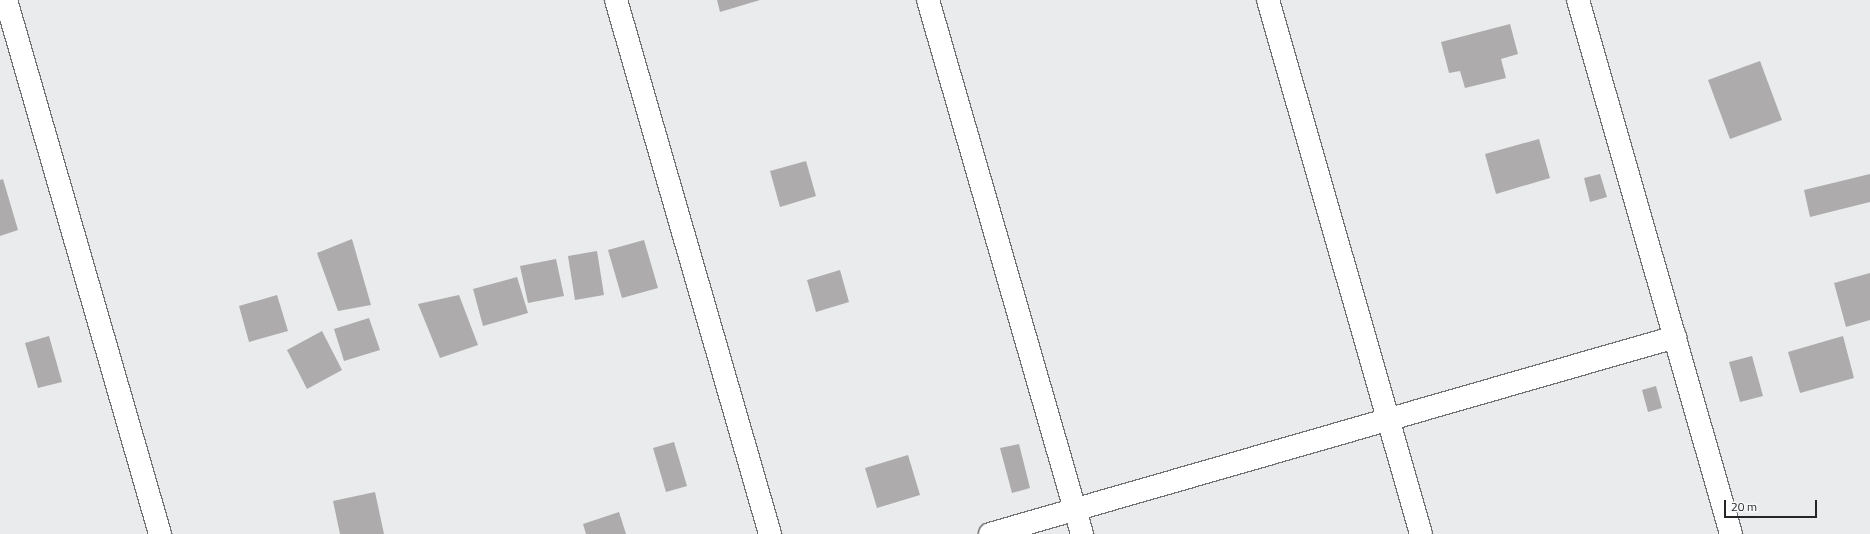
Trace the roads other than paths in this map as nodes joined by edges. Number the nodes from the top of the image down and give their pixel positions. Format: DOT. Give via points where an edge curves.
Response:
graph roads {
  1 [pos="6,0"];
  2 [pos="616,0"];
  3 [pos="928,0"];
  4 [pos="1268,0"];
  5 [pos="1578,0"];
  6 [pos="1675,337"];
  7 [pos="1388,419"];
  8 [pos="1074,510"];
  9 [pos="160,534"];
  10 [pos="770,534"];
  11 [pos="990,534"];
  12 [pos="1082,534"];
  13 [pos="1421,534"];
  14 [pos="1731,534"];
  1 -- 9 [label="street"];
  2 -- 10 [label="street"];
  3 -- 8 [label="street"];
  4 -- 7 [label="street"];
  5 -- 6 [label="street"];
  6 -- 7 [label="street"];
  6 -- 14 [label="street"];
  7 -- 8 [label="street"];
  7 -- 13 [label="street"];
  8 -- 11 [label="street"];
  8 -- 12 [label="street"];
}
